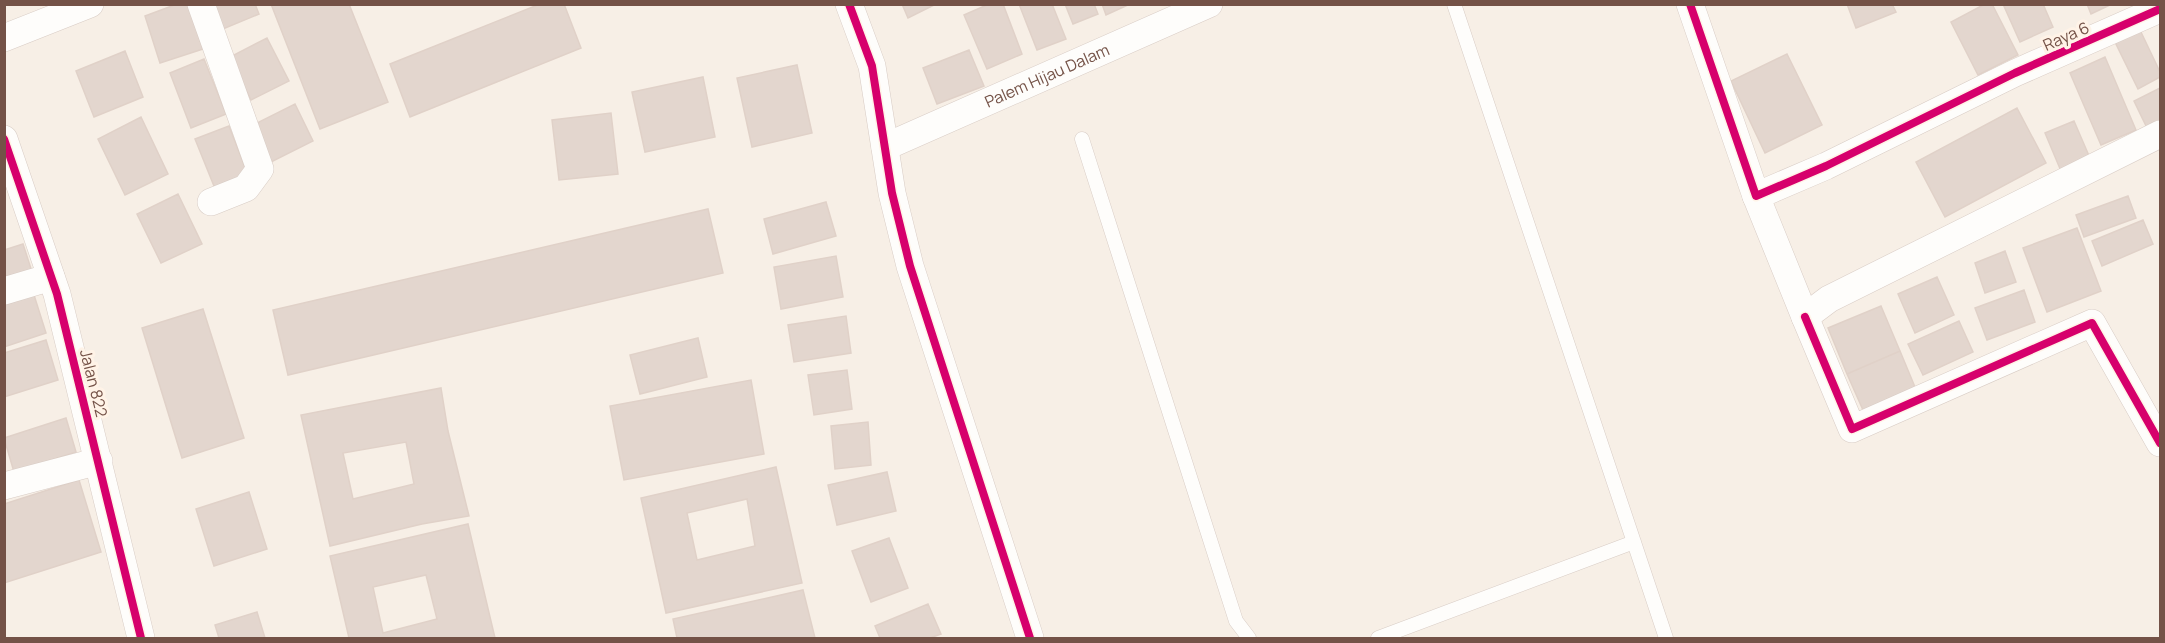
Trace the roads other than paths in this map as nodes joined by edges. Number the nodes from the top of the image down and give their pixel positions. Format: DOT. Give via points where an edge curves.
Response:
graph roads {
  1 [pos="90,4"];
  2 [pos="201,4"];
  3 [pos="849,4"];
  4 [pos="1209,4"];
  5 [pos="1454,4"];
  6 [pos="1690,4"];
  7 [pos="2160,9"];
  8 [pos="4,38"];
  9 [pos="2160,134"];
  10 [pos="4,140"];
  11 [pos="1082,140"];
  12 [pos="885,147"];
  13 [pos="1756,196"];
  14 [pos="211,202"];
  15 [pos="51,277"];
  16 [pos="4,291"];
  17 [pos="1805,317"];
  18 [pos="2160,443"];
  19 [pos="99,461"];
  20 [pos="4,486"];
  21 [pos="1634,542"];
  22 [pos="141,639"];
  23 [pos="1030,639"];
  24 [pos="1249,639"];
  25 [pos="1378,639"];
  26 [pos="1666,639"];
  1 -- 8 [label="street"];
  2 -- 14 [label="street" via="260,169 246,188"];
  3 -- 12 [label="street" via="872,66"];
  4 -- 12 [label="street, Palem Hijau Dalam"];
  5 -- 21 [label="lane"];
  6 -- 13 [label="street"];
  7 -- 13 [label="street, Raya 6"];
  9 -- 17 [label="street" via="1829,299"];
  10 -- 15 [label="street, Jalan 822"];
  11 -- 24 [label="lane" via="1236,621"];
  12 -- 23 [label="street" via="910,266"];
  13 -- 17 [label="street"];
  15 -- 16 [label="street"];
  15 -- 19 [label="street, Jalan 822"];
  17 -- 18 [label="street" via="1852,429 2092,323"];
  19 -- 20 [label="street"];
  19 -- 22 [label="street, Jalan 822"];
  21 -- 25 [label="lane"];
  21 -- 26 [label="lane"];
}
